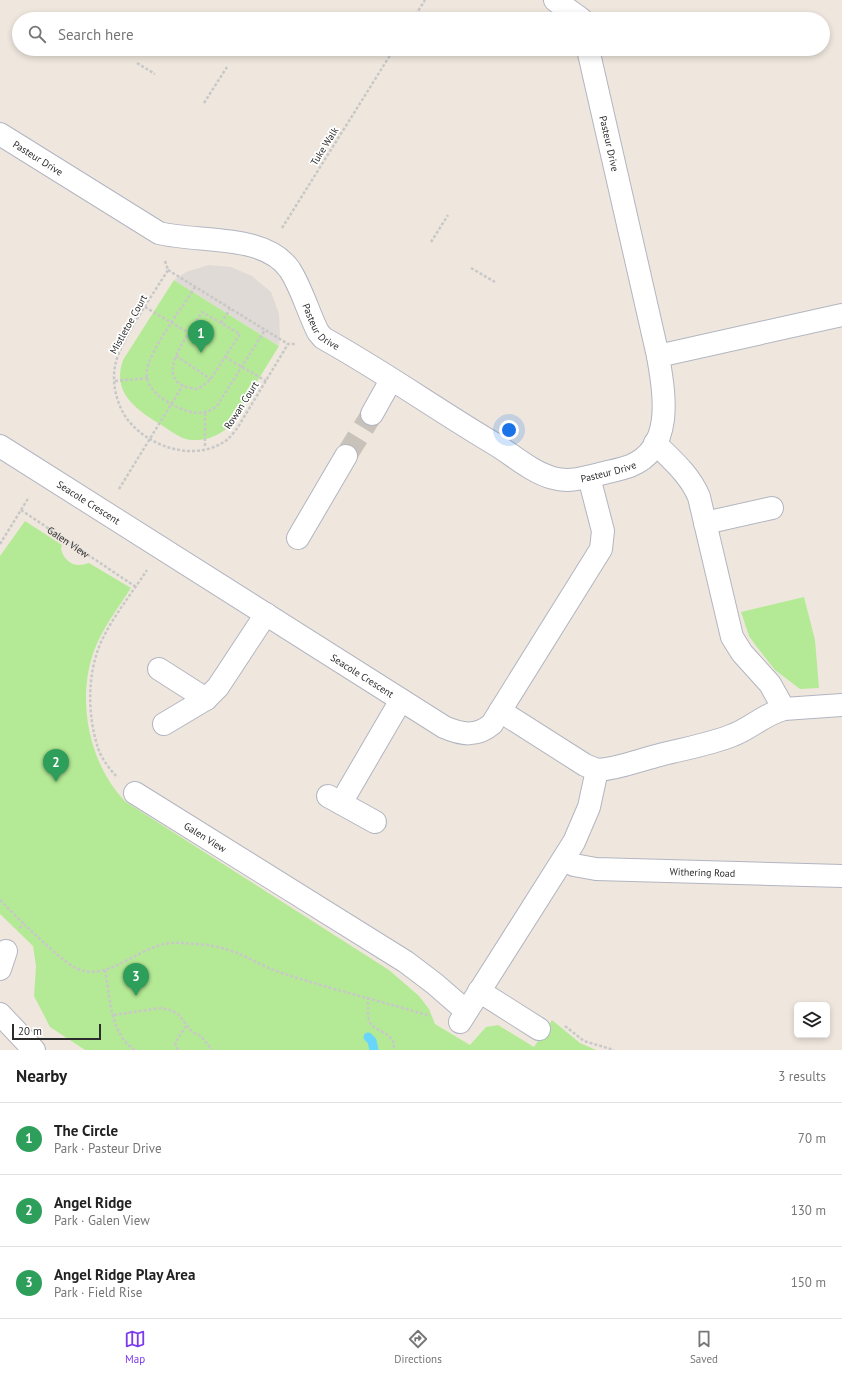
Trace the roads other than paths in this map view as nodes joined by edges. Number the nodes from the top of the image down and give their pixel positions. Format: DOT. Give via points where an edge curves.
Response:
graph roads {
  1 [pos="590,56"];
  2 [pos="0,134"];
  3 [pos="842,315"];
  4 [pos="658,356"];
  5 [pos="391,380"];
  6 [pos="372,414"];
  7 [pos="655,443"];
  8 [pos="0,446"];
  9 [pos="346,456"];
  10 [pos="589,477"];
  11 [pos="772,508"];
  12 [pos="705,523"];
  13 [pos="298,538"];
  14 [pos="266,614"];
  15 [pos="159,669"];
  16 [pos="206,699"];
  17 [pos="401,700"];
  18 [pos="842,705"];
  19 [pos="784,709"];
  20 [pos="500,711"];
  21 [pos="164,724"];
  22 [pos="597,770"];
  23 [pos="135,793"];
  24 [pos="375,822"];
  25 [pos="564,860"];
  26 [pos="842,876"];
  27 [pos="479,991"];
  28 [pos="0,1014"];
  29 [pos="540,1029"];
  30 [pos="34,1050"];
  1 -- 4 [label="street, Pasteur Drive"];
  2 -- 5 [label="street, Pasteur Drive" via="159,233 184,238 225,240 268,251 289,269 323,338"];
  3 -- 4 [label="street"];
  4 -- 7 [label="street, Pasteur Drive" via="665,402 661,431"];
  5 -- 6 [label="street"];
  5 -- 10 [label="street, Pasteur Drive" via="546,476 564,480"];
  7 -- 10 [label="street, Pasteur Drive" via="647,455 630,466"];
  7 -- 12 [label="street" via="686,473 696,488"];
  8 -- 14 [label="street, Seacole Crescent"];
  9 -- 13 [label="street"];
  10 -- 20 [label="street, Seacole Crescent" via="603,531 601,549"];
  11 -- 12 [label="street"];
  12 -- 19 [label="street" via="732,637 742,653 770,684"];
  14 -- 16 [label="street" via="218,687"];
  14 -- 17 [label="street, Seacole Crescent"];
  15 -- 16 [label="street"];
  16 -- 21 [label="street"];
  17 -- 20 [label="street, Seacole Crescent" via="444,727 464,734 484,731"];
  17 -- 24 [label="street" via="334,799"];
  18 -- 19 [label="street"];
  19 -- 22 [label="street" via="771,713 722,739 617,768"];
  20 -- 22 [label="street"];
  22 -- 25 [label="street" via="589,807"];
  23 -- 27 [label="street, Galen View" via="406,962 435,984 463,1016"];
  25 -- 26 [label="street, Withering Road" via="574,865 596,869"];
  25 -- 27 [label="street"];
  27 -- 29 [label="street"];
  28 -- 30 [label="street"];
}
